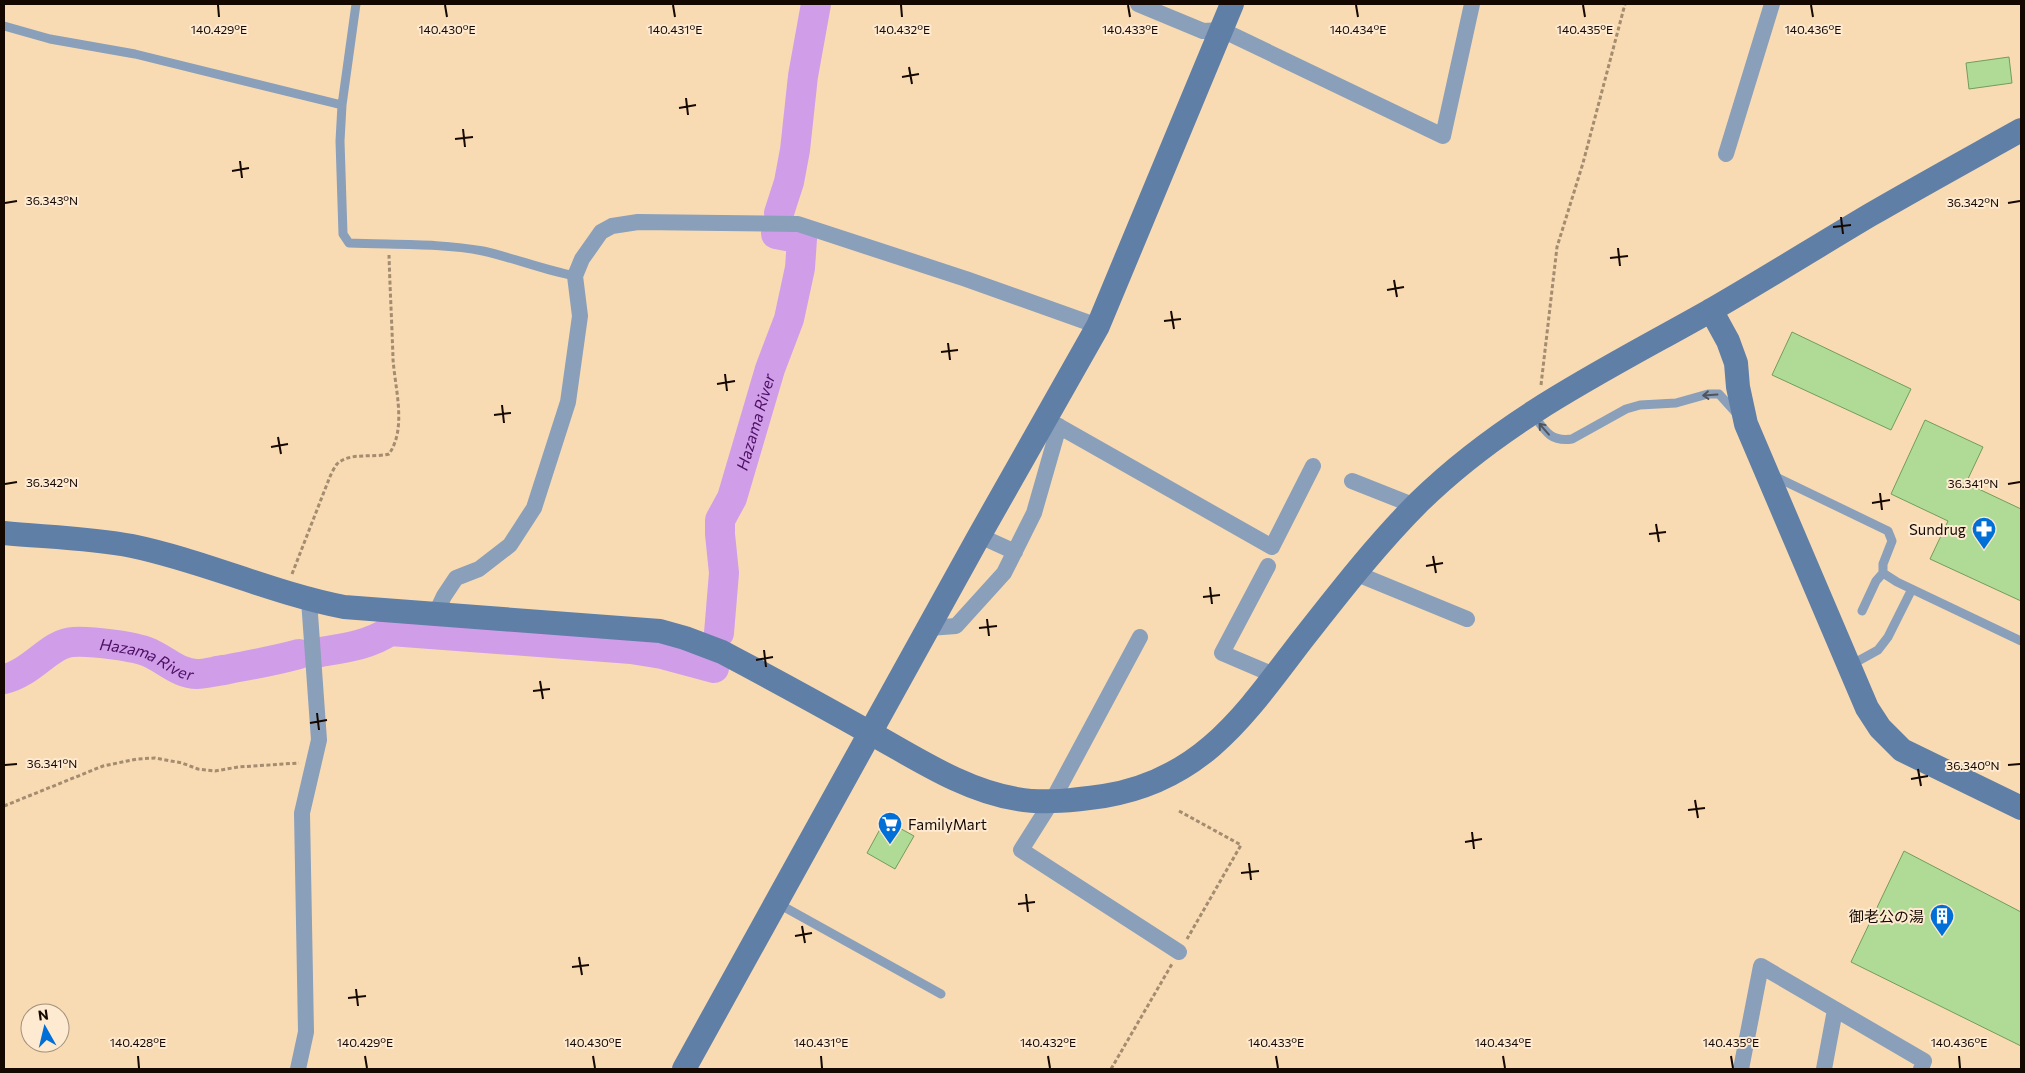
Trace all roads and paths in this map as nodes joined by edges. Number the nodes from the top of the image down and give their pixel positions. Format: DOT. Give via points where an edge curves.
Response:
graph roads {
  1 [pos="356,4"];
  2 [pos="1138,4"];
  3 [pos="1232,4"];
  4 [pos="1472,4"];
  5 [pos="1625,4"];
  6 [pos="1772,4"];
  7 [pos="4,26"];
  8 [pos="1222,30"];
  9 [pos="342,105"];
  10 [pos="2021,130"];
  11 [pos="1726,154"];
  12 [pos="388,244"];
  13 [pos="575,276"];
  14 [pos="1711,310"];
  15 [pos="1098,326"];
  16 [pos="1535,410"];
  17 [pos="1053,423"];
  18 [pos="1746,424"];
  19 [pos="1313,466"];
  20 [pos="1767,472"];
  21 [pos="1352,482"];
  22 [pos="1415,506"];
  23 [pos="4,533"];
  24 [pos="980,536"];
  25 [pos="1014,552"];
  26 [pos="1268,566"];
  27 [pos="1355,573"];
  28 [pos="1883,573"];
  29 [pos="1912,589"];
  30 [pos="285,592"];
  31 [pos="308,600"];
  32 [pos="1862,611"];
  33 [pos="435,615"];
  34 [pos="1467,619"];
  35 [pos="929,628"];
  36 [pos="1140,637"];
  37 [pos="2021,640"];
  38 [pos="1849,666"];
  39 [pos="1276,676"];
  40 [pos="872,733"];
  41 [pos="314,762"];
  42 [pos="1052,801"];
  43 [pos="4,806"];
  44 [pos="2021,808"];
  45 [pos="1179,811"];
  46 [pos="777,903"];
  47 [pos="1179,952"];
  48 [pos="940,994"];
  49 [pos="1835,1010"];
  50 [pos="298,1069"];
  51 [pos="684,1069"];
  52 [pos="1111,1069"];
  53 [pos="1741,1069"];
  54 [pos="1824,1069"];
  55 [pos="1921,1069"];
  1 -- 9 [label="lane"];
  2 -- 8 [label="street" via="1203,30"];
  3 -- 8 [label="street"];
  4 -- 8 [label="street" via="1443,136"];
  5 -- 16 [label="path" via="1557,247"];
  6 -- 11 [label="street"];
  7 -- 9 [label="lane" via="50,39 135,54"];
  8 -- 15 [label="street"];
  9 -- 12 [label="lane" via="343,234 349,242"];
  10 -- 14 [label="street"];
  12 -- 13 [label="lane" via="484,251 551,272"];
  12 -- 30 [label="path" via="398,403 394,446 389,454 348,457 337,464"];
  13 -- 15 [label="street" via="591,245 601,232 612,226 638,222 798,224"];
  13 -- 33 [label="street" via="580,316 568,402 534,508 510,545 479,569 456,578"];
  14 -- 16 [label="street"];
  14 -- 18 [label="street" via="1736,363"];
  15 -- 17 [label="street"];
  18 -- 16 [label="lane, one-way" via="1720,394 1626,409 1572,439 1563,440 1553,438 1544,430"];
  16 -- 22 [label="street" via="1485,444"];
  17 -- 19 [label="street" via="1272,547"];
  17 -- 24 [label="street"];
  17 -- 25 [label="street" via="1034,513"];
  18 -- 20 [label="street"];
  20 -- 28 [label="lane" via="1888,531 1892,541"];
  20 -- 38 [label="street"];
  21 -- 22 [label="street"];
  22 -- 27 [label="street"];
  23 -- 30 [label="street" via="131,546"];
  24 -- 25 [label="street"];
  24 -- 35 [label="street"];
  25 -- 35 [label="street" via="1004,573 956,626"];
  26 -- 39 [label="street" via="1222,653"];
  27 -- 34 [label="street"];
  27 -- 39 [label="street"];
  28 -- 29 [label="lane"];
  28 -- 32 [label="lane"];
  29 -- 37 [label="lane"];
  29 -- 38 [label="lane" via="1878,650"];
  30 -- 31 [label="street"];
  31 -- 33 [label="street" via="344,607"];
  31 -- 41 [label="street" via="319,740"];
  33 -- 40 [label="street" via="668,633 722,652"];
  35 -- 40 [label="street"];
  36 -- 42 [label="street"];
  38 -- 44 [label="street" via="1867,708 1880,728 1902,750"];
  39 -- 42 [label="street" via="1227,734 1181,768 1142,786 1109,795"];
  40 -- 42 [label="street" via="938,771 976,788 1017,800"];
  40 -- 46 [label="street"];
  41 -- 43 [label="path" via="215,771 155,758 137,759 103,766"];
  41 -- 50 [label="street" via="302,813 306,1032"];
  42 -- 47 [label="street" via="1021,850"];
  45 -- 47 [label="path" via="1241,845"];
  46 -- 48 [label="lane"];
  46 -- 51 [label="street"];
  47 -- 52 [label="path"];
  49 -- 53 [label="street" via="1761,966"];
  49 -- 54 [label="street"];
  49 -- 55 [label="street" via="1924,1061"];
}
